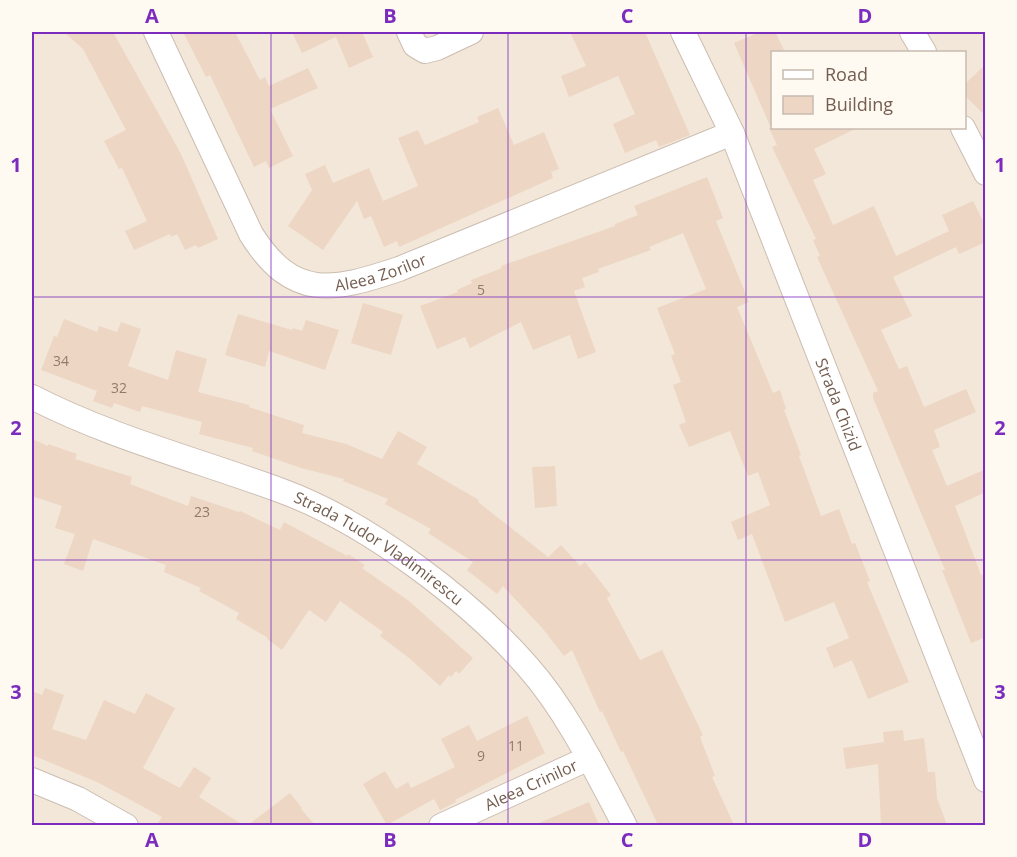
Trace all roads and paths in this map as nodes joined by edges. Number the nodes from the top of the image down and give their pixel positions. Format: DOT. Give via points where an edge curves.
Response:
graph roads {
  1 [pos="156,32"];
  2 [pos="409,32"];
  3 [pos="471,32"];
  4 [pos="683,32"];
  5 [pos="912,32"];
  6 [pos="923,51"];
  7 [pos="964,129"];
  8 [pos="732,133"];
  9 [pos="986,173"];
  10 [pos="32,397"];
  11 [pos="589,758"];
  12 [pos="32,780"];
  13 [pos="986,780"];
  14 [pos="126,825"];
  15 [pos="441,825"];
  16 [pos="625,825"];
  1 -- 8 [label="street, Aleea Zorilor" via="257,244 274,266 299,281 315,285 348,284 399,268"];
  2 -- 3 [label="street" via="415,45 425,51"];
  4 -- 8 [label="street, Strada Chizid"];
  5 -- 6 [label="street"];
  7 -- 9 [label="street"];
  8 -- 13 [label="street, Strada Chizid"];
  10 -- 11 [label="street, Strada Tudor Vladimirescu" via="100,429 284,491 344,519 402,556 488,625 529,668"];
  11 -- 15 [label="street, Aleea Crinilor"];
  11 -- 16 [label="street, Strada Tudor Vladimirescu"];
  12 -- 14 [label="street"];
}
